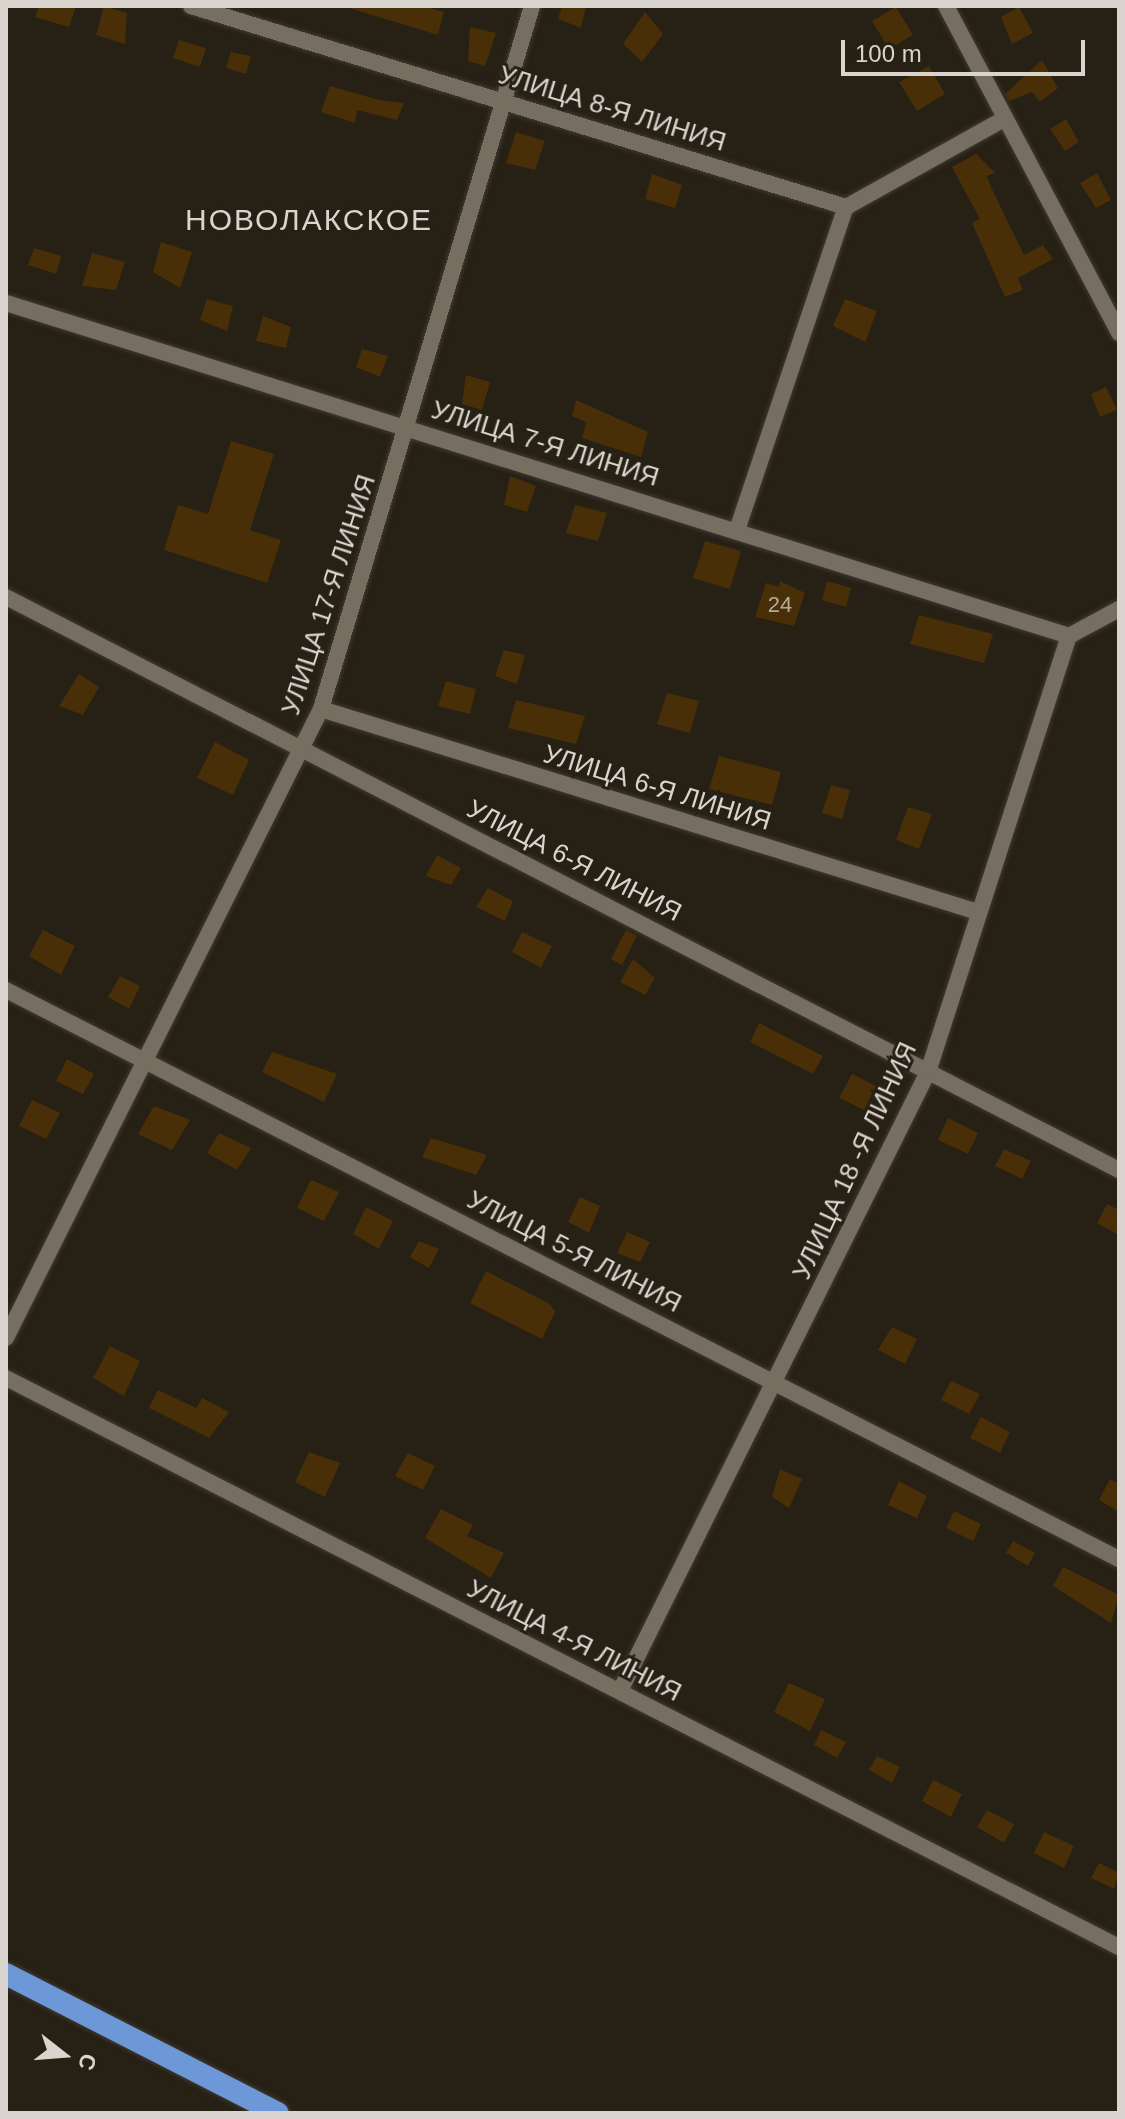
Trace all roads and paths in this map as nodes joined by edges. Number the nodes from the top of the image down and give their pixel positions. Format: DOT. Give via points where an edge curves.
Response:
graph roads {
  1 [pos="191,6"];
  2 [pos="532,6"];
  3 [pos="946,6"];
  4 [pos="501,100"];
  5 [pos="1004,119"];
  6 [pos="846,207"];
  7 [pos="6,303"];
  8 [pos="1119,333"];
  9 [pos="407,427"];
  10 [pos="738,527"];
  11 [pos="6,597"];
  12 [pos="1119,609"];
  13 [pos="1069,636"];
  14 [pos="321,709"];
  15 [pos="304,747"];
  16 [pos="978,912"];
  17 [pos="6,990"];
  18 [pos="148,1064"];
  19 [pos="928,1072"];
  20 [pos="1119,1170"];
  21 [pos="6,1338"];
  22 [pos="6,1378"];
  23 [pos="775,1381"];
  24 [pos="1119,1559"];
  25 [pos="620,1691"];
  26 [pos="1119,1947"];
  27 [pos="6,1974"];
  28 [pos="278,2113"];
  1 -- 4 [label="street, УЛИЦА 8-Я ЛИНИЯ"];
  2 -- 4 [label="street, УЛИЦА 17-Я ЛИНИЯ"];
  3 -- 5 [label="street"];
  4 -- 6 [label="street, УЛИЦА 8-Я ЛИНИЯ"];
  4 -- 9 [label="street, УЛИЦА 17-Я ЛИНИЯ"];
  5 -- 6 [label="street"];
  5 -- 8 [label="street"];
  6 -- 10 [label="street"];
  7 -- 9 [label="street, УЛИЦА 7-Я ЛИНИЯ"];
  9 -- 10 [label="street, УЛИЦА 7-Я ЛИНИЯ"];
  9 -- 14 [label="street, УЛИЦА 17-Я ЛИНИЯ"];
  10 -- 13 [label="street, УЛИЦА 7-Я ЛИНИЯ"];
  11 -- 15 [label="street, УЛИЦА 6-Я ЛИНИЯ"];
  12 -- 13 [label="street"];
  13 -- 16 [label="street, УЛИЦА 18 -Я ЛИНИЯ"];
  14 -- 15 [label="street, УЛИЦА 17-Я ЛИНИЯ"];
  14 -- 16 [label="street, УЛИЦА 6-Я ЛИНИЯ"];
  15 -- 18 [label="street, УЛИЦА 17-Я ЛИНИЯ"];
  15 -- 19 [label="street, УЛИЦА 6-Я ЛИНИЯ"];
  16 -- 19 [label="street, УЛИЦА 18 -Я ЛИНИЯ"];
  17 -- 18 [label="street, УЛИЦА 5-Я ЛИНИЯ"];
  18 -- 21 [label="street, УЛИЦА 17-Я ЛИНИЯ"];
  18 -- 23 [label="street, УЛИЦА 5-Я ЛИНИЯ"];
  19 -- 20 [label="street, УЛИЦА 6-Я ЛИНИЯ"];
  19 -- 23 [label="street, УЛИЦА 18 -Я ЛИНИЯ"];
  22 -- 25 [label="street, УЛИЦА 4-Я ЛИНИЯ"];
  23 -- 24 [label="street, УЛИЦА 5-Я ЛИНИЯ"];
  23 -- 25 [label="street, УЛИЦА 18 -Я ЛИНИЯ"];
  25 -- 26 [label="street, УЛИЦА 4-Я ЛИНИЯ"];
  27 -- 28 [label="highway"];
}
